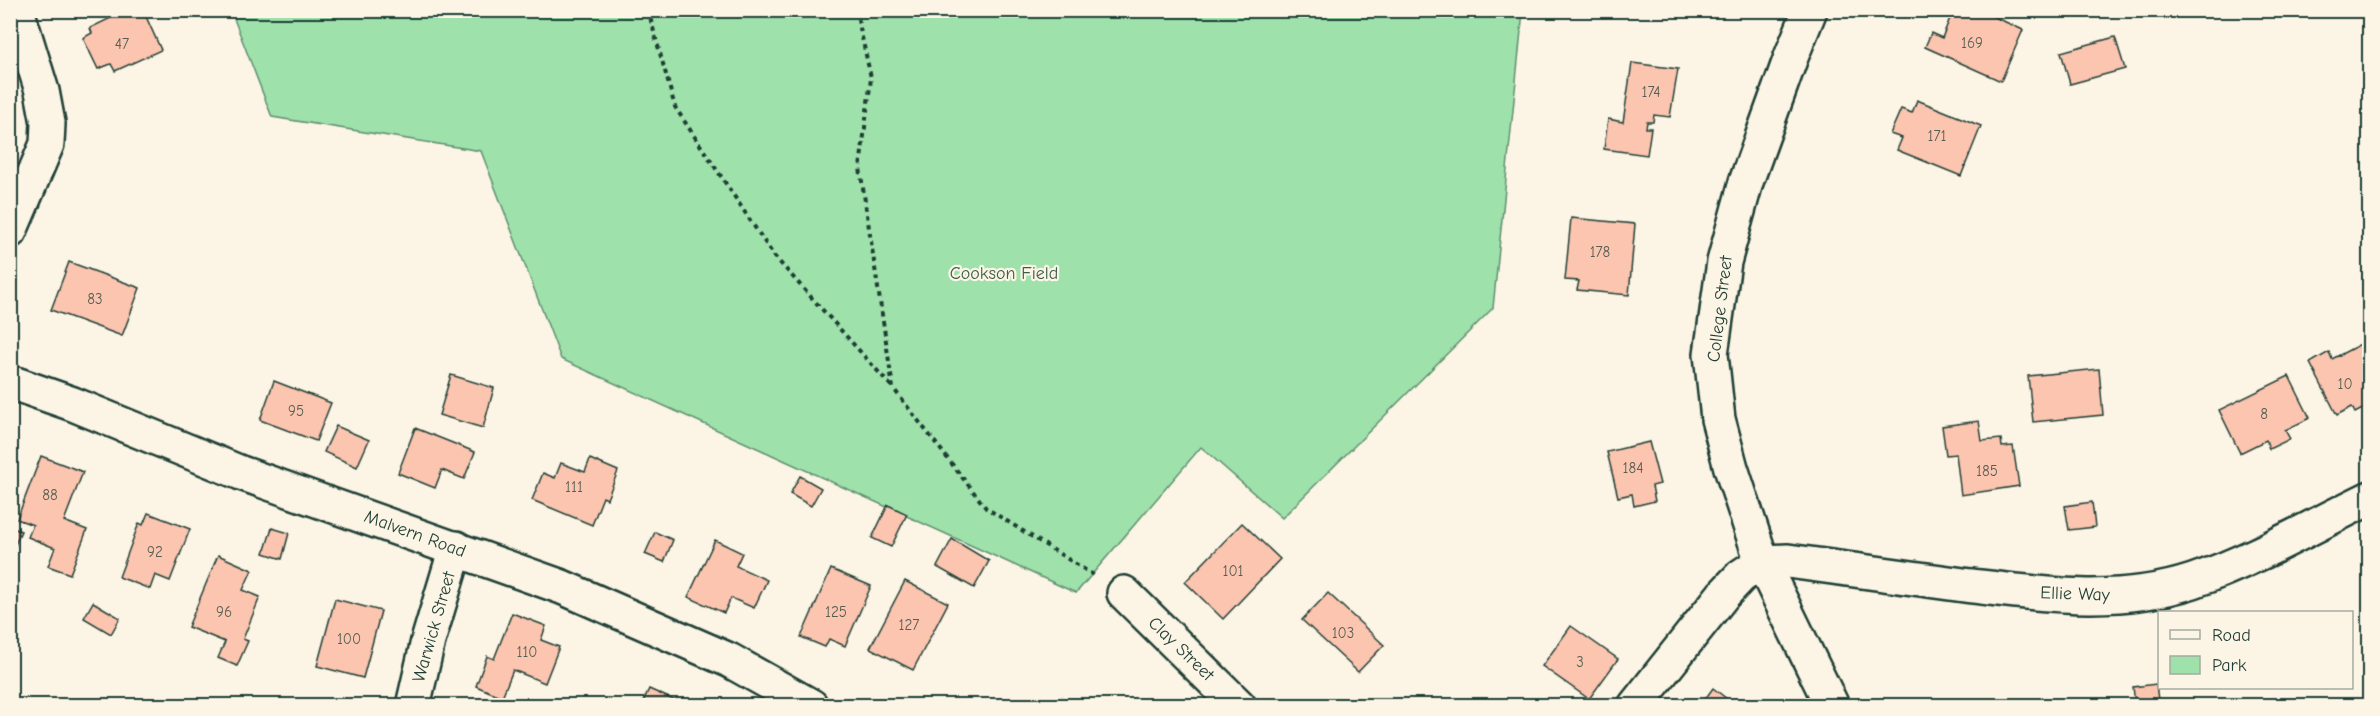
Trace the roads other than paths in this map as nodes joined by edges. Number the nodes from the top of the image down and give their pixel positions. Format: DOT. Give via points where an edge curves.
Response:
graph roads {
  1 [pos="17,10"];
  2 [pos="1810,10"];
  3 [pos="10,231"];
  4 [pos="10,382"];
  5 [pos="2370,498"];
  6 [pos="456,549"];
  7 [pos="1762,562"];
  8 [pos="1124,593"];
  9 [pos="413,705"];
  10 [pos="810,705"];
  11 [pos="1239,705"];
  12 [pos="1635,705"];
  13 [pos="1832,705"];
  1 -- 3 [label="street" via="48,123 47,144"];
  2 -- 7 [label="street, College Street" via="1746,182 1724,262 1711,354 1718,419"];
  4 -- 6 [label="street, Malvern Road" via="241,472"];
  5 -- 7 [label="street, Ellie Way" via="2235,564 2192,581 2139,593 2052,596 1788,561"];
  6 -- 9 [label="street, Warwick Street"];
  6 -- 10 [label="street, Malvern Road" via="562,587 729,660"];
  7 -- 12 [label="street" via="1731,585"];
  7 -- 13 [label="street, College Street"];
  8 -- 11 [label="street, Clay Street"];
}
